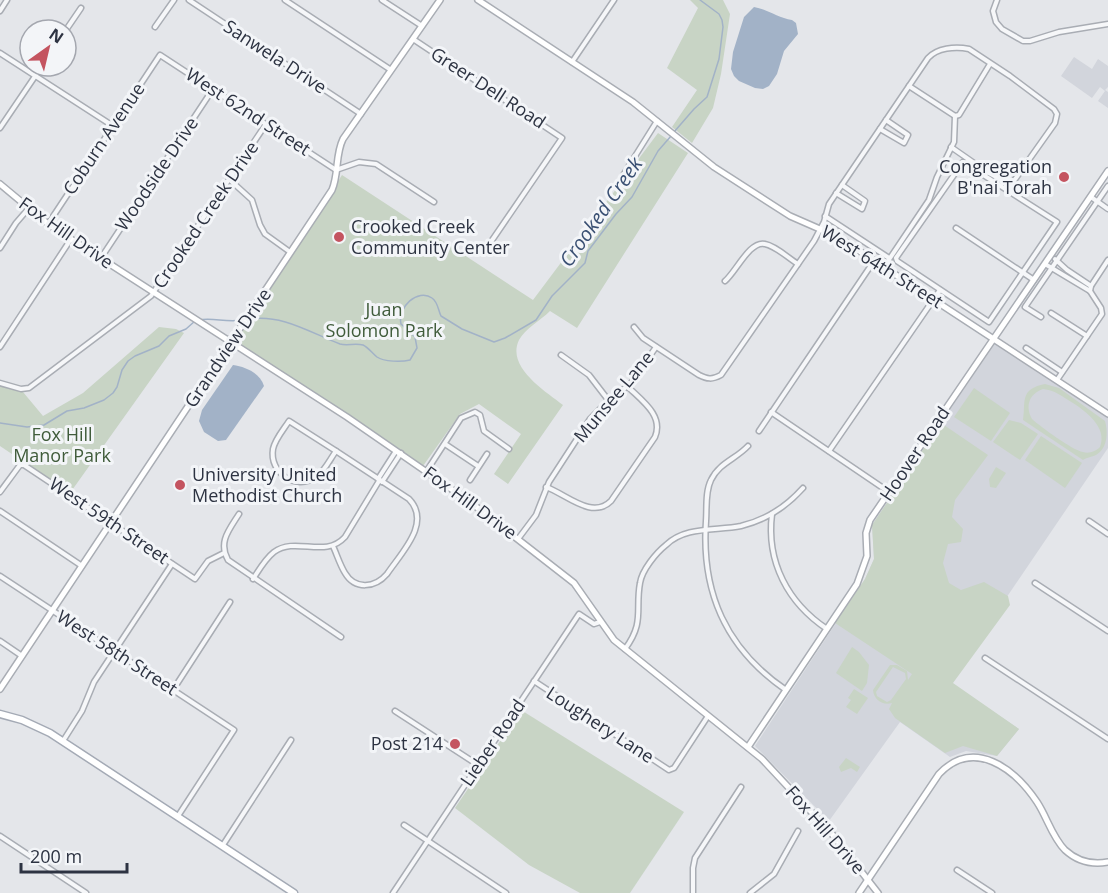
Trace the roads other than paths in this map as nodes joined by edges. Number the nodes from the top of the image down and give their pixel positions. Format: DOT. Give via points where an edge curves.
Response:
graph roads {
  1 [pos="7,0"];
  2 [pos="174,0"];
  3 [pos="189,0"];
  4 [pos="285,0"];
  5 [pos="382,0"];
  6 [pos="440,0"];
  7 [pos="478,0"];
  8 [pos="614,0"];
  9 [pos="997,0"];
  10 [pos="81,8"];
  11 [pos="0,11"];
  12 [pos="74,18"];
  13 [pos="1108,24"];
  14 [pos="422,26"];
  15 [pos="155,27"];
  16 [pos="413,39"];
  17 [pos="0,53"];
  18 [pos="160,55"];
  19 [pos="572,62"];
  20 [pos="990,64"];
  21 [pos="18,65"];
  22 [pos="391,70"];
  23 [pos="34,78"];
  24 [pos="38,78"];
  25 [pos="909,86"];
  26 [pos="213,89"];
  27 [pos="361,114"];
  28 [pos="955,116"];
  29 [pos="886,120"];
  30 [pos="657,121"];
  31 [pos="266,124"];
  32 [pos="113,126"];
  33 [pos="0,128"];
  34 [pos="880,129"];
  35 [pos="951,147"];
  36 [pos="336,170"];
  37 [pos="1108,171"];
  38 [pos="622,177"];
  39 [pos="230,180"];
  40 [pos="0,184"];
  41 [pos="842,185"];
  42 [pos="1108,186"];
  43 [pos="836,193"];
  44 [pos="1090,197"];
  45 [pos="1097,201"];
  46 [pos="434,202"];
  47 [pos="29,208"];
  48 [pos="1108,209"];
  49 [pos="825,216"];
  50 [pos="48,224"];
  51 [pos="821,228"];
  52 [pos="956,228"];
  53 [pos="71,239"];
  54 [pos="0,248"];
  55 [pos="484,252"];
  56 [pos="291,253"];
  57 [pos="1050,256"];
  58 [pos="101,258"];
  59 [pos="889,258"];
  60 [pos="1057,260"];
  61 [pos="1108,260"];
  62 [pos="874,261"];
  63 [pos="798,264"];
  64 [pos="1045,264"];
  65 [pos="884,267"];
  66 [pos="1051,268"];
  67 [pos="1023,273"];
  68 [pos="725,280"];
  69 [pos="1034,280"];
  70 [pos="1090,288"];
  71 [pos="940,290"];
  72 [pos="154,292"];
  73 [pos="933,299"];
  74 [pos="1051,313"];
  75 [pos="1041,317"];
  76 [pos="634,327"];
  77 [pos="1087,336"];
  78 [pos="994,338"];
  79 [pos="231,342"];
  80 [pos="0,347"];
  81 [pos="657,347"];
  82 [pos="1026,348"];
  83 [pos="561,355"];
  84 [pos="1062,372"];
  85 [pos="1057,380"];
  86 [pos="0,383"];
  87 [pos="627,386"];
  88 [pos="609,401"];
  89 [pos="771,412"];
  90 [pos="1108,414"];
  91 [pos="759,431"];
  92 [pos="445,444"];
  93 [pos="748,446"];
  94 [pos="509,448"];
  95 [pos="336,451"];
  96 [pos="829,451"];
  97 [pos="399,452"];
  98 [pos="487,454"];
  99 [pos="478,466"];
  100 [pos="426,472"];
  101 [pos="470,480"];
  102 [pos="380,481"];
  103 [pos="546,487"];
  104 [pos="803,488"];
  105 [pos="0,492"];
  106 [pos="889,492"];
  107 [pos="0,512"];
  108 [pos="239,514"];
  109 [pos="772,514"];
  110 [pos="1089,521"];
  111 [pos="111,523"];
  112 [pos="705,530"];
  113 [pos="1108,534"];
  114 [pos="518,539"];
  115 [pos="333,546"];
  116 [pos="224,553"];
  117 [pos="172,564"];
  118 [pos="82,566"];
  119 [pos="0,576"];
  120 [pos="253,579"];
  121 [pos="1035,583"];
  122 [pos="230,602"];
  123 [pos="52,611"];
  124 [pos="600,622"];
  125 [pos="826,630"];
  126 [pos="1108,631"];
  127 [pos="341,637"];
  128 [pos="0,641"];
  129 [pos="624,649"];
  130 [pos="114,651"];
  131 [pos="22,656"];
  132 [pos="985,658"];
  133 [pos="534,681"];
  134 [pos="0,689"];
  135 [pos="173,690"];
  136 [pos="786,690"];
  137 [pos="395,711"];
  138 [pos="0,714"];
  139 [pos="709,715"];
  140 [pos="1108,739"];
  141 [pos="291,740"];
  142 [pos="63,741"];
  143 [pos="748,747"];
  144 [pos="478,765"];
  145 [pos="741,787"];
  146 [pos="178,816"];
  147 [pos="404,825"];
  148 [pos="798,831"];
  149 [pos="0,836"];
  150 [pos="428,842"];
  151 [pos="223,845"];
  152 [pos="1108,862"];
  153 [pos="957,870"];
  154 [pos="868,880"];
  155 [pos="86,893"];
  156 [pos="294,893"];
  157 [pos="393,893"];
  158 [pos="506,893"];
  159 [pos="693,893"];
  160 [pos="750,893"];
  161 [pos="859,893"];
  162 [pos="878,893"];
  163 [pos="992,893"];
  1 -- 11 [label="street"];
  2 -- 15 [label="street"];
  3 -- 27 [label="street, Sanwela Drive"];
  4 -- 22 [label="street"];
  5 -- 14 [label="street"];
  6 -- 14 [label="street, Grandview Drive"];
  7 -- 19 [label="street, West 64th Street"];
  8 -- 19 [label="street"];
  9 -- 13 [label="street" via="993,11 996,22 1023,41"];
  10 -- 12 [label="street"];
  14 -- 16 [label="street, Grandview Drive"];
  16 -- 22 [label="street, Grandview Drive"];
  16 -- 55 [label="street, Greer Dell Road" via="562,138"];
  17 -- 21 [label="street"];
  18 -- 26 [label="street, West 62nd Street"];
  18 -- 32 [label="street, Coburn Avenue"];
  19 -- 30 [label="street, West 64th Street"];
  20 -- 25 [label="street" via="967,48 935,52"];
  20 -- 28 [label="street"];
  20 -- 35 [label="street" via="1054,109 1055,123 1011,185"];
  22 -- 27 [label="street, Grandview Drive"];
  23 -- 33 [label="street"];
  24 -- 32 [label="street"];
  25 -- 28 [label="street"];
  25 -- 29 [label="street"];
  26 -- 31 [label="street, West 62nd Street"];
  26 -- 58 [label="street, Woodside Drive"];
  27 -- 36 [label="street, Grandview Drive" via="341,144"];
  28 -- 35 [label="street"];
  29 -- 34 [label="street"];
  29 -- 34 [label="street" via="908,135 904,143"];
  30 -- 38 [label="street"];
  30 -- 51 [label="street, West 64th Street" via="714,167 786,214"];
  31 -- 36 [label="street, West 62nd Street"];
  31 -- 39 [label="street, Crooked Creek Drive"];
  32 -- 50 [label="street, Coburn Avenue"];
  34 -- 41 [label="street"];
  35 -- 59 [label="street" via="929,200"];
  36 -- 46 [label="street" via="359,162 376,164"];
  36 -- 56 [label="street, Grandview Drive" via="332,190"];
  37 -- 44 [label="street, Hoover Road"];
  39 -- 56 [label="street" via="252,200 265,234"];
  39 -- 72 [label="street, Crooked Creek Drive"];
  40 -- 47 [label="street, Fox Hill Drive"];
  41 -- 43 [label="street"];
  41 -- 43 [label="street" via="866,202 861,209"];
  42 -- 45 [label="street"];
  43 -- 49 [label="street"];
  44 -- 45 [label="street"];
  44 -- 57 [label="street, Hoover Road"];
  45 -- 48 [label="street"];
  45 -- 60 [label="street"];
  47 -- 50 [label="street, Fox Hill Drive"];
  47 -- 54 [label="street"];
  49 -- 51 [label="street"];
  49 -- 59 [label="street"];
  50 -- 53 [label="street, Fox Hill Drive"];
  51 -- 62 [label="street, West 64th Street"];
  51 -- 63 [label="street"];
  52 -- 67 [label="street"];
  53 -- 58 [label="street, Fox Hill Drive"];
  53 -- 80 [label="street"];
  56 -- 79 [label="street, Grandview Drive"];
  57 -- 60 [label="street"];
  57 -- 64 [label="street, Hoover Road"];
  58 -- 72 [label="street, Fox Hill Drive"];
  59 -- 65 [label="street"];
  60 -- 66 [label="street"];
  60 -- 70 [label="street"];
  61 -- 70 [label="street"];
  62 -- 65 [label="street, West 64th Street"];
  62 -- 89 [label="street"];
  63 -- 68 [label="street" via="771,246 759,244 748,251"];
  63 -- 81 [label="street" via="721,375 707,379"];
  64 -- 66 [label="street"];
  64 -- 69 [label="street, Hoover Road"];
  65 -- 73 [label="street, West 64th Street"];
  66 -- 70 [label="street"];
  66 -- 75 [label="street" via="1025,307"];
  67 -- 69 [label="street"];
  67 -- 71 [label="street" via="991,321"];
  67 -- 71 [label="street" via="1057,222 963,162 896,259"];
  69 -- 78 [label="street, Hoover Road"];
  70 -- 77 [label="street" via="1102,311"];
  71 -- 73 [label="street"];
  72 -- 79 [label="street, Fox Hill Drive"];
  72 -- 86 [label="street, Crooked Creek Drive" via="27,389"];
  73 -- 78 [label="street, West 64th Street"];
  73 -- 96 [label="street"];
  74 -- 77 [label="street"];
  76 -- 81 [label="street"];
  77 -- 84 [label="street"];
  78 -- 85 [label="street, West 64th Street"];
  78 -- 106 [label="street, Hoover Road"];
  79 -- 97 [label="street, Fox Hill Drive"];
  79 -- 111 [label="street, Grandview Drive"];
  81 -- 87 [label="street, Munsee Lane"];
  82 -- 84 [label="street"];
  83 -- 88 [label="street" via="585,371"];
  84 -- 85 [label="street"];
  85 -- 90 [label="street, West 64th Street"];
  87 -- 88 [label="street, Munsee Lane"];
  87 -- 103 [label="street" via="655,415 658,427 611,501 593,509"];
  88 -- 103 [label="street, Munsee Lane" via="588,422"];
  89 -- 91 [label="street"];
  89 -- 96 [label="street"];
  92 -- 94 [label="street" via="462,417 476,412 485,432"];
  92 -- 99 [label="street"];
  92 -- 100 [label="street"];
  93 -- 112 [label="street" via="722,465 711,479"];
  95 -- 95 [label="street" via="289,421 275,442 273,459 283,476 303,482 318,475"];
  95 -- 102 [label="street"];
  96 -- 106 [label="street"];
  97 -- 100 [label="street, Fox Hill Drive"];
  97 -- 102 [label="street"];
  98 -- 99 [label="street"];
  99 -- 101 [label="street"];
  100 -- 114 [label="street, Fox Hill Drive"];
  102 -- 115 [label="street" via="345,537"];
  102 -- 115 [label="street" via="409,499 418,517 415,531 385,577 372,585 355,582 345,573"];
  103 -- 114 [label="street, Munsee Lane" via="539,511"];
  104 -- 109 [label="street"];
  105 -- 111 [label="street, West 59th Street" via="22,464"];
  106 -- 125 [label="street, Hoover Road" via="867,526 868,554 860,578"];
  107 -- 118 [label="street"];
  108 -- 116 [label="street" via="224,538"];
  109 -- 112 [label="street" via="742,525"];
  109 -- 125 [label="street" via="772,543 780,574 797,604"];
  110 -- 113 [label="street"];
  111 -- 117 [label="street, West 59th Street"];
  111 -- 118 [label="street, Grandview Drive"];
  112 -- 129 [label="street" via="673,539 644,573 638,622"];
  112 -- 136 [label="street" via="708,581 721,617 742,652"];
  114 -- 124 [label="street, Fox Hill Drive" via="574,583"];
  115 -- 120 [label="street" via="281,548 269,556"];
  116 -- 117 [label="street, West 59th Street" via="208,561 195,579"];
  116 -- 120 [label="street" via="232,565"];
  117 -- 130 [label="street"];
  118 -- 123 [label="street, Grandview Drive"];
  119 -- 123 [label="street, West 58th Street"];
  120 -- 127 [label="street"];
  121 -- 126 [label="street"];
  122 -- 135 [label="street"];
  123 -- 130 [label="street, West 58th Street"];
  123 -- 131 [label="street, Grandview Drive"];
  124 -- 129 [label="street, Fox Hill Drive"];
  124 -- 133 [label="street, Lieber Road" via="594,624 579,614"];
  125 -- 136 [label="street, Hoover Road"];
  128 -- 131 [label="street"];
  129 -- 139 [label="street, Fox Hill Drive"];
  130 -- 135 [label="street, West 58th Street"];
  130 -- 142 [label="street"];
  131 -- 134 [label="street, Grandview Drive"];
  132 -- 140 [label="street"];
  133 -- 139 [label="street, Loughery Lane" via="669,770 674,769"];
  133 -- 144 [label="street, Lieber Road"];
  135 -- 146 [label="street, West 58th Street" via="234,730"];
  136 -- 143 [label="street, Hoover Road"];
  137 -- 144 [label="street"];
  138 -- 142 [label="main road" via="31,723"];
  139 -- 143 [label="street, Fox Hill Drive"];
  141 -- 151 [label="street"];
  142 -- 146 [label="main road"];
  143 -- 154 [label="street, Fox Hill Drive" via="832,834"];
  144 -- 150 [label="street, Lieber Road"];
  145 -- 159 [label="street" via="695,858"];
  146 -- 151 [label="main road"];
  147 -- 150 [label="street"];
  148 -- 160 [label="street" via="774,874"];
  149 -- 155 [label="street"];
  150 -- 157 [label="street, Lieber Road"];
  150 -- 158 [label="street"];
  151 -- 156 [label="main road"];
  152 -- 154 [label="street" via="1089,862 1070,854 1019,780 991,760 970,757 953,762 939,774"];
  153 -- 163 [label="street"];
  154 -- 161 [label="street"];
  154 -- 162 [label="street, Fox Hill Drive"];
}
